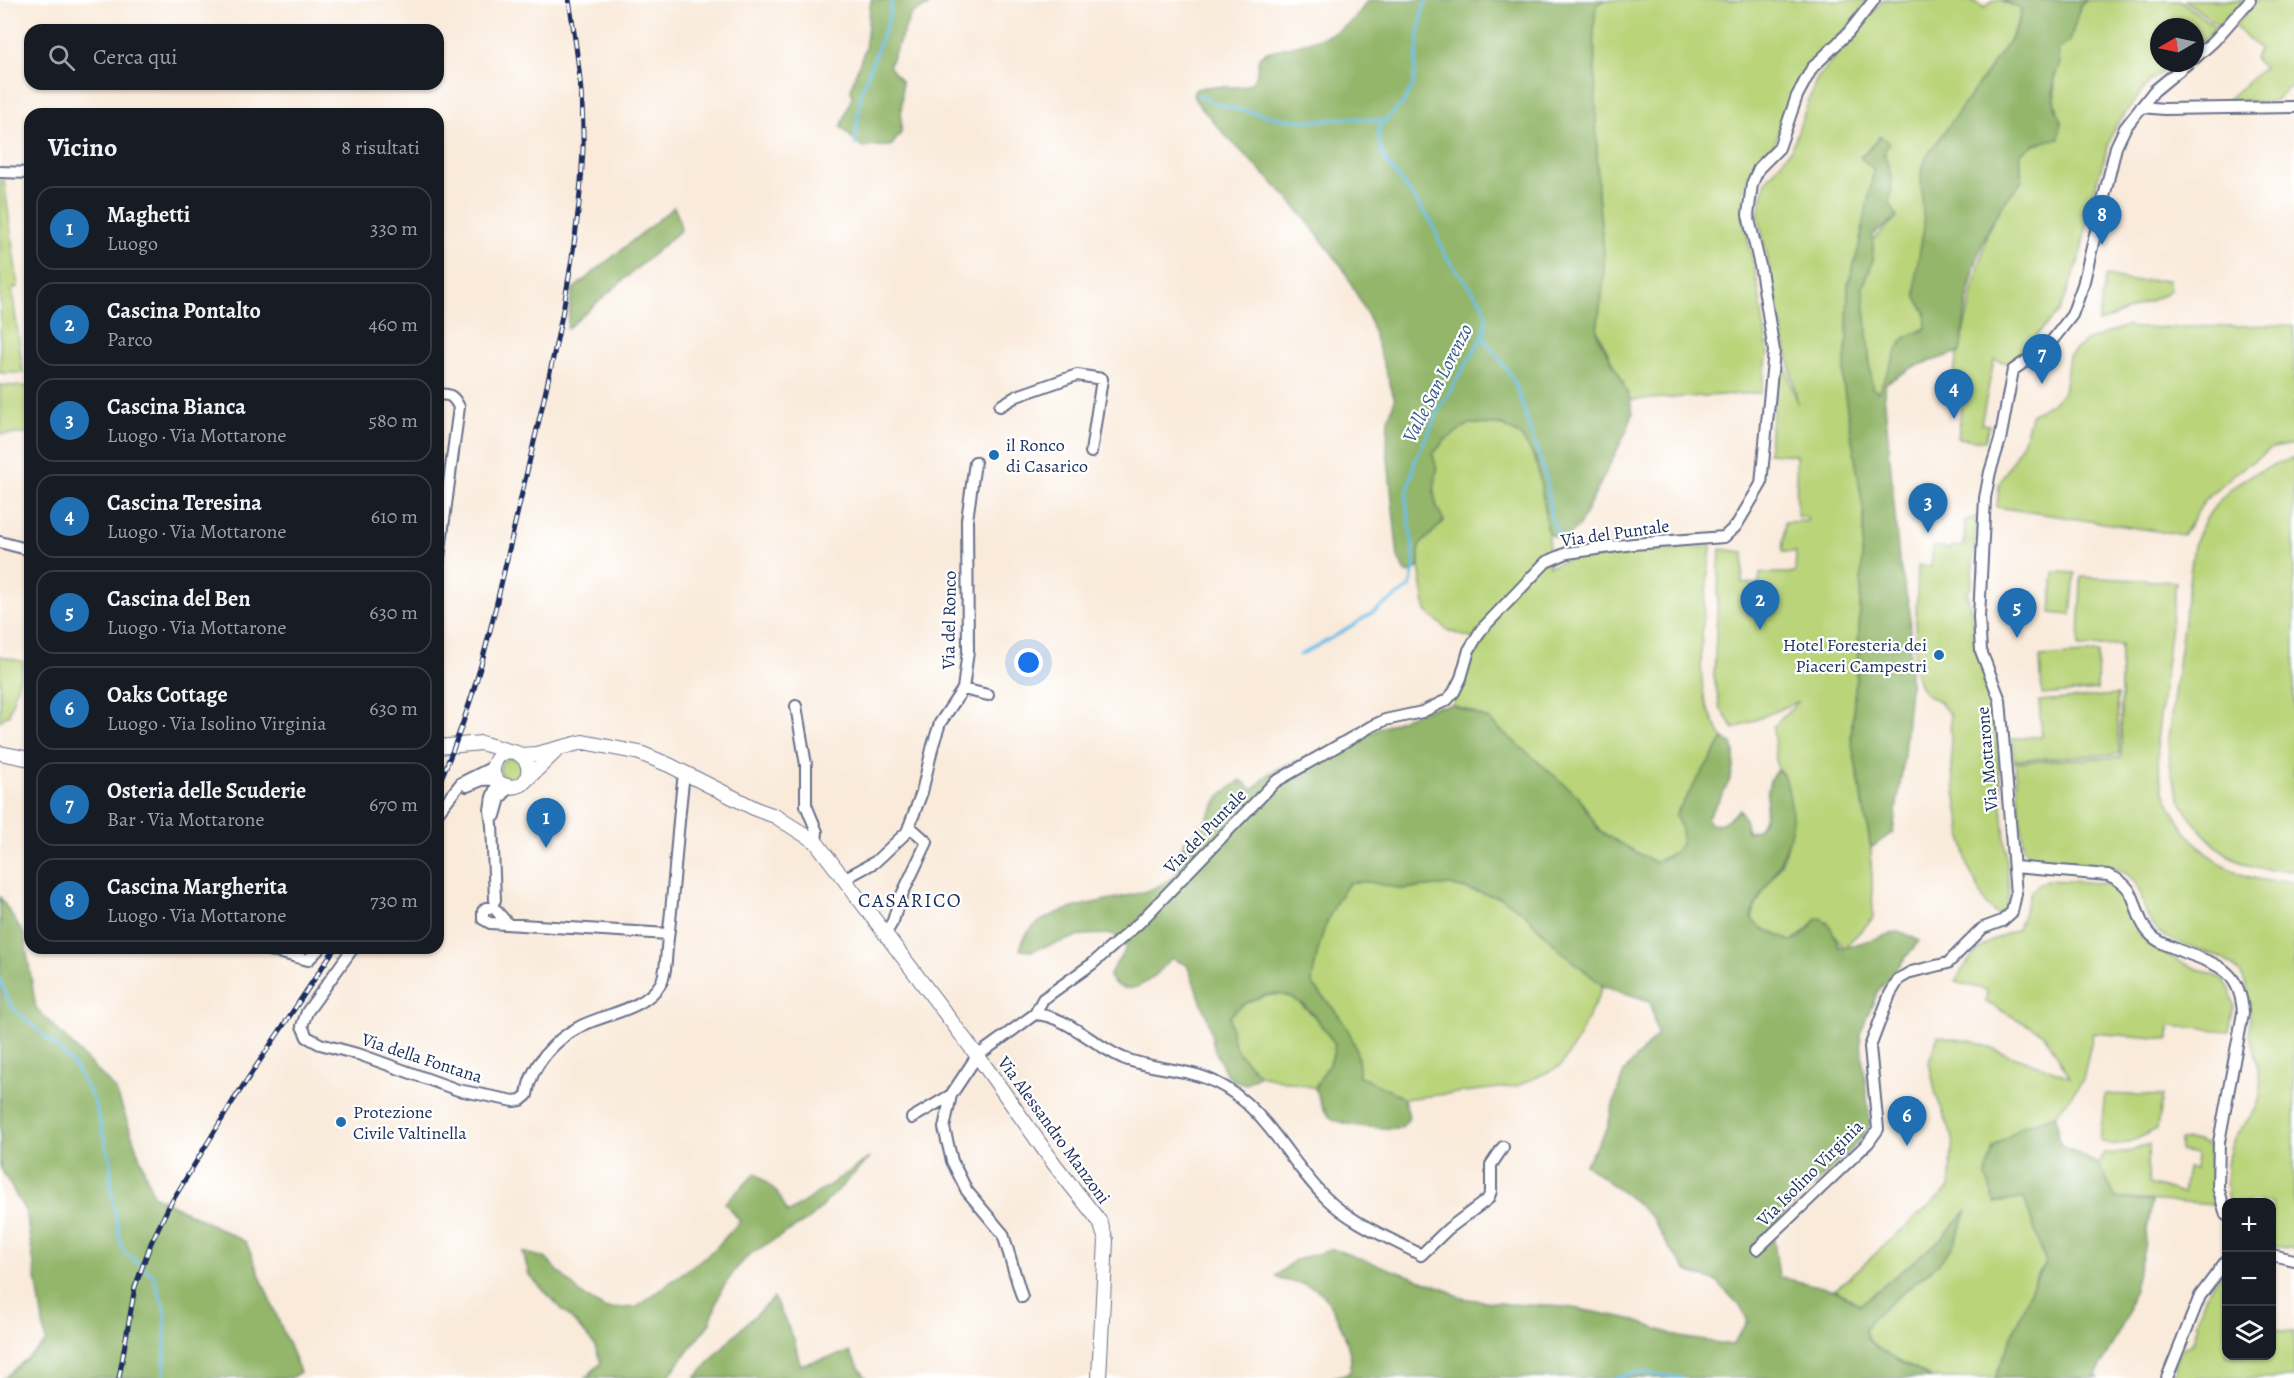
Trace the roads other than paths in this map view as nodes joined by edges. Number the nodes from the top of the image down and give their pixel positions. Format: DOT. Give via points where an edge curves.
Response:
graph roads {
  1 [pos="1874,0"];
  2 [pos="2250,0"];
  3 [pos="2204,49"];
  4 [pos="2177,72"];
  5 [pos="2141,107"];
  6 [pos="2294,107"];
  7 [pos="0,172"];
  8 [pos="24,173"];
  9 [pos="444,394"];
  10 [pos="1000,406"];
  11 [pos="1091,452"];
  12 [pos="975,462"];
  13 [pos="444,520"];
  14 [pos="0,542"];
  15 [pos="24,548"];
  16 [pos="963,689"];
  17 [pos="988,695"];
  18 [pos="796,706"];
  19 [pos="462,744"];
  20 [pos="444,746"];
  21 [pos="558,748"];
  22 [pos="0,753"];
  23 [pos="515,753"];
  24 [pos="24,758"];
  25 [pos="684,774"];
  26 [pos="498,776"];
  27 [pos="527,777"];
  28 [pos="444,805"];
  29 [pos="909,826"];
  30 [pos="816,842"];
  31 [pos="2014,867"];
  32 [pos="844,879"];
  33 [pos="495,900"];
  34 [pos="508,924"];
  35 [pos="886,933"];
  36 [pos="668,934"];
  37 [pos="285,954"];
  38 [pos="314,954"];
  39 [pos="349,954"];
  40 [pos="1035,1014"];
  41 [pos="977,1056"];
  42 [pos="951,1095"];
  43 [pos="912,1118"];
  44 [pos="1503,1147"];
  45 [pos="2222,1200"];
  46 [pos="1757,1250"];
  47 [pos="2276,1256"];
  48 [pos="2294,1260"];
  49 [pos="2222,1266"];
  50 [pos="1022,1297"];
  51 [pos="1099,1378"];
  52 [pos="2167,1378"];
  1 -- 40 [label="street, Via del Puntale" via="1848,33 1812,68 1797,96 1779,148 1759,168 1752,184 1748,215 1774,351 1761,484 1736,526 1724,537 1566,553 1546,562 1481,630 1447,700 1422,712 1372,726 1275,782 1138,923 1092,964 1043,999"];
  2 -- 3 [label="street"];
  4 -- 5 [label="street, Via Mottarone"];
  5 -- 6 [label="street"];
  5 -- 31 [label="street, Via Mottarone" via="2116,147 2083,285 2072,315 2048,346 2013,370 1985,498 1981,651 2000,700"];
  7 -- 8 [label="street"];
  9 -- 13 [label="street" via="455,398 459,407"];
  10 -- 11 [label="street" via="1077,375 1102,379"];
  12 -- 16 [label="street, Via del Ronco" via="967,520 968,651"];
  14 -- 15 [label="street"];
  16 -- 17 [label="street"];
  16 -- 29 [label="street, Via del Ronco" via="940,723"];
  18 -- 30 [label="street" via="806,765 806,805 817,832"];
  19 -- 20 [label="street"];
  19 -- 23 [label="street" via="481,743"];
  19 -- 26 [label="street" via="486,755"];
  21 -- 23 [label="street, Via Alessandro Manzoni"];
  21 -- 25 [label="street, Via Alessandro Manzoni" via="583,741 596,743 640,753"];
  21 -- 27 [label="street"];
  22 -- 24 [label="street"];
  23 -- 26 [label="street" via="498,756"];
  23 -- 27 [label="street" via="529,767"];
  25 -- 30 [label="street, Via Alessandro Manzoni" via="775,816"];
  25 -- 36 [label="street, Via della Fontana"];
  26 -- 27 [label="street" via="522,784"];
  26 -- 28 [label="street" via="458,788"];
  26 -- 33 [label="street" via="490,810"];
  29 -- 32 [label="street, Via del Ronco" via="875,862"];
  29 -- 35 [label="street" via="927,842"];
  30 -- 32 [label="street, Via Alessandro Manzoni"];
  31 -- 45 [label="street" via="2108,875 2121,880 2131,891 2152,936 2225,968 2237,986 2243,1013 2219,1142 2218,1186"];
  31 -- 46 [label="street, Via Isolino Virginia" via="2016,894 2012,912 2002,921 1983,928 1948,963 1899,979 1870,1047 1878,1129"];
  32 -- 35 [label="street, Via Alessandro Manzoni"];
  34 -- 36 [label="street"];
  35 -- 41 [label="street, Via Alessandro Manzoni"];
  36 -- 39 [label="street, Via della Fontana" via="662,982 651,995 630,1008 580,1026 556,1044 541,1060 528,1084 527,1095 514,1101 458,1090 320,1044 307,1036 302,1026 307,1012"];
  37 -- 38 [label="street" via="308,960"];
  40 -- 41 [label="street, Via del Puntale"];
  40 -- 44 [label="street" via="1055,1018 1122,1058 1216,1082 1247,1104 1300,1170 1342,1213 1421,1255 1488,1199 1491,1165"];
  41 -- 42 [label="street"];
  41 -- 51 [label="street, Via Alessandro Manzoni" via="1100,1222 1106,1240"];
  42 -- 43 [label="street"];
  42 -- 50 [label="street" via="944,1128 951,1161 967,1191 1003,1234"];
  47 -- 48 [label="street"];
  49 -- 52 [label="street" via="2200,1296"];
}
